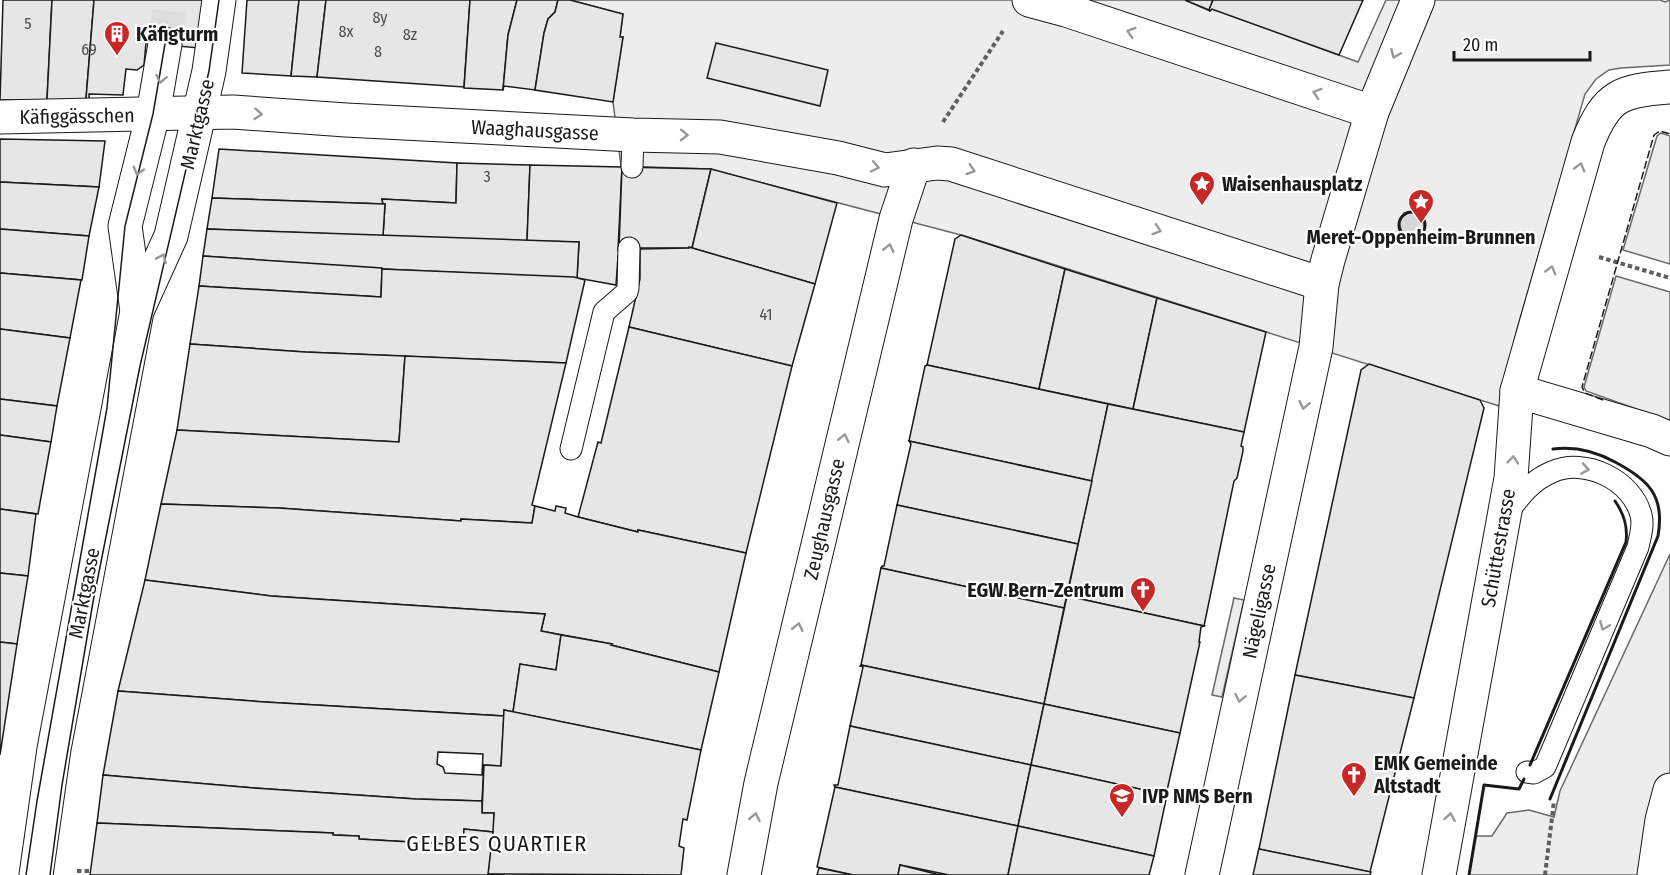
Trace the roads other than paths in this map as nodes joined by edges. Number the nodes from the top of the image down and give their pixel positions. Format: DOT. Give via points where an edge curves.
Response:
graph roads {
  1 [pos="219,0"];
  2 [pos="1029,0"];
  3 [pos="1418,0"];
  4 [pos="165,44"];
  5 [pos="1670,87"];
  6 [pos="1372,112"];
  7 [pos="200,113"];
  8 [pos="153,114"];
  9 [pos="0,117"];
  10 [pos="914,165"];
  11 [pos="629,248"];
  12 [pos="1322,284"];
  13 [pos="137,311"];
  14 [pos="1517,392"];
  15 [pos="1670,440"];
  16 [pos="571,449"];
  17 [pos="1504,517"];
  18 [pos="1527,772"];
  19 [pos="1670,790"];
  20 [pos="36,875"];
  21 [pos="744,875"];
  22 [pos="1202,875"];
  23 [pos="1439,875"];
  24 [pos="1654,875"];
  1 -- 7 [label="street, Marktgasse"];
  6 -- 2 [label="street, one-way"];
  3 -- 6 [label="street, one-way"];
  4 -- 8 [label="street, Marktgasse, one-way"];
  14 -- 5 [label="street, Schüttestrasse, one-way" via="1588,142 1605,107 1623,95"];
  6 -- 12 [label="street"];
  7 -- 8 [label="street, Waaghausgasse"];
  7 -- 10 [label="street, Waaghausgasse, one-way" via="346,120 632,151 720,137 885,170"];
  13 -- 7 [label="street, Marktgasse, one-way" via="171,236"];
  8 -- 9 [label="street, Käfiggässchen"];
  8 -- 13 [label="street, Marktgasse, one-way" via="125,226"];
  10 -- 12 [label="street, one-way" via="937,163 964,168"];
  21 -- 10 [label="street, Zeughausgasse, one-way" via="761,783 849,414 896,219"];
  11 -- 16 [label="lane" via="627,292 604,312"];
  12 -- 22 [label="street, Nägeligasse, one-way" via="1316,347"];
  13 -- 20 [label="street, Marktgasse" via="54,749"];
  14 -- 15 [label="street" via="1653,431"];
  17 -- 14 [label="street, Schüttestrasse, one-way"];
  17 -- 18 [label="lane, one-way" via="1524,490 1553,471 1572,468 1594,471 1619,483 1634,498 1642,518 1638,547 1545,767"];
  23 -- 17 [label="street, Schüttestrasse, one-way"];
  19 -- 24 [label="street"];
}
